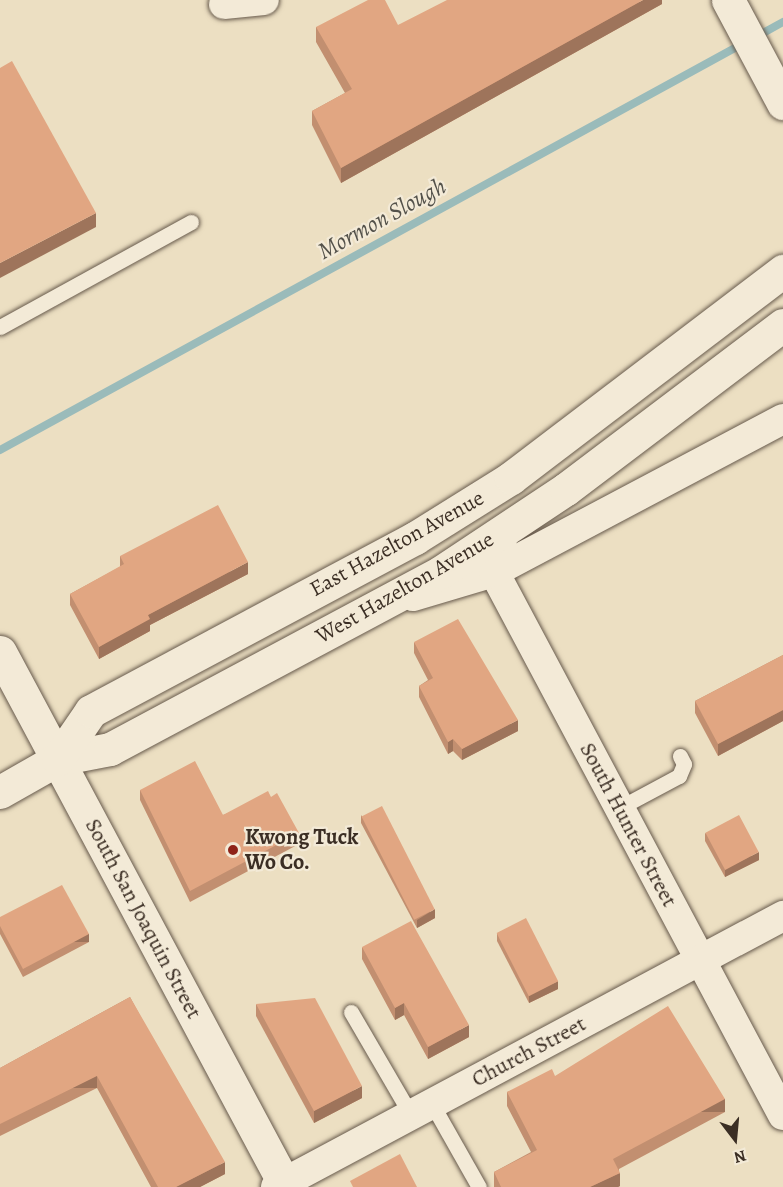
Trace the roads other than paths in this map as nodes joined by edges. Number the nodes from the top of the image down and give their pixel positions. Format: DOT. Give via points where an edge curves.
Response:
graph roads {
  1 [pos="264,0"];
  2 [pos="728,0"];
  3 [pos="221,2"];
  4 [pos="783,103"];
  5 [pos="191,222"];
  6 [pos="783,271"];
  7 [pos="783,325"];
  8 [pos="0,327"];
  9 [pos="783,419"];
  10 [pos="504,531"];
  11 [pos="494,572"];
  12 [pos="378,605"];
  13 [pos="0,652"];
  14 [pos="680,756"];
  15 [pos="58,759"];
  16 [pos="0,792"];
  17 [pos="619,808"];
  18 [pos="783,916"];
  19 [pos="700,961"];
  20 [pos="351,1012"];
  21 [pos="421,1109"];
  22 [pos="783,1115"];
  23 [pos="282,1186"];
  24 [pos="479,1187"];
  1 -- 3 [label="street"];
  2 -- 4 [label="main road"];
  5 -- 8 [label="lane"];
  6 -- 15 [label="main road, East Hazelton Avenue" via="511,478 415,538 91,711"];
  7 -- 10 [label="main road, West Hazelton Avenue"];
  9 -- 11 [label="street, East Hazelton Avenue"];
  10 -- 11 [label="street"];
  10 -- 12 [label="main road, West Hazelton Avenue"];
  11 -- 12 [label="street, East Hazelton Avenue"];
  11 -- 17 [label="street, South Hunter Street"];
  12 -- 15 [label="main road, West Hazelton Avenue" via="110,749"];
  13 -- 15 [label="main road, South San Joaquin Street"];
  14 -- 17 [label="lane" via="684,764 679,776"];
  15 -- 16 [label="main road, East Hazelton Avenue"];
  15 -- 23 [label="main road, South San Joaquin Street"];
  17 -- 19 [label="street, South Hunter Street"];
  18 -- 19 [label="street, Church Street"];
  19 -- 21 [label="street, Church Street"];
  19 -- 22 [label="street, South Hunter Street"];
  20 -- 21 [label="lane"];
  21 -- 23 [label="street, Church Street"];
  21 -- 24 [label="lane"];
}
